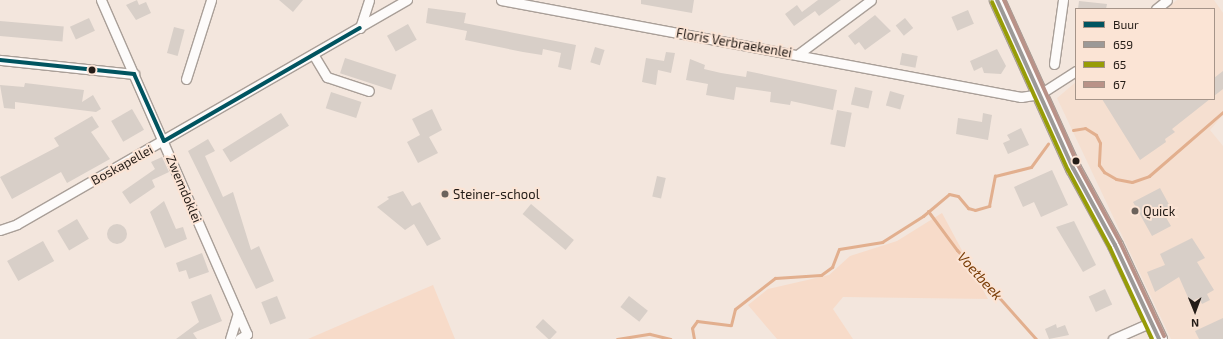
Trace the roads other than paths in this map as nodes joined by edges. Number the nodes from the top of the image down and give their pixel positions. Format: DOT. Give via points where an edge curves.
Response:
graph roads {
  1 [pos="101,0"];
  2 [pos="211,0"];
  3 [pos="369,0"];
  4 [pos="408,0"];
  5 [pos="501,0"];
  6 [pos="871,0"];
  7 [pos="997,0"];
  8 [pos="1063,0"];
  9 [pos="1167,0"];
  10 [pos="1157,8"];
  11 [pos="360,28"];
  12 [pos="313,54"];
  13 [pos="797,55"];
  14 [pos="0,60"];
  15 [pos="1054,64"];
  16 [pos="1075,72"];
  17 [pos="134,74"];
  18 [pos="186,79"];
  19 [pos="369,91"];
  20 [pos="1040,94"];
  21 [pos="164,141"];
  22 [pos="0,230"];
  23 [pos="238,312"];
  24 [pos="1152,322"];
  25 [pos="234,338"];
  26 [pos="1113,339"];
  27 [pos="1158,339"];
  1 -- 17 [label="street, Zwemdoklei"];
  2 -- 18 [label="street"];
  3 -- 11 [label="street"];
  4 -- 11 [label="street, Boskapellei"];
  5 -- 13 [label="street, Floris Verbraekenlei"];
  6 -- 13 [label="street"];
  7 -- 20 [label="main road"];
  8 -- 15 [label="street"];
  9 -- 10 [label="street"];
  11 -- 12 [label="street, Boskapellei"];
  12 -- 19 [label="street" via="326,77"];
  12 -- 21 [label="street, Boskapellei"];
  13 -- 20 [label="street, Floris Verbraekenlei" via="1020,97"];
  14 -- 17 [label="street"];
  16 -- 20 [label="street"];
  17 -- 21 [label="street, Zwemdoklei"];
  20 -- 24 [label="main road" via="1060,140"];
  21 -- 22 [label="street, Boskapellei" via="16,224"];
  21 -- 23 [label="street, Zwemdoklei"];
  23 -- 25 [label="street"];
  23 -- 25 [label="street, Zwemdoklei" via="248,334"];
  24 -- 26 [label="street"];
  24 -- 27 [label="main road"];
}
